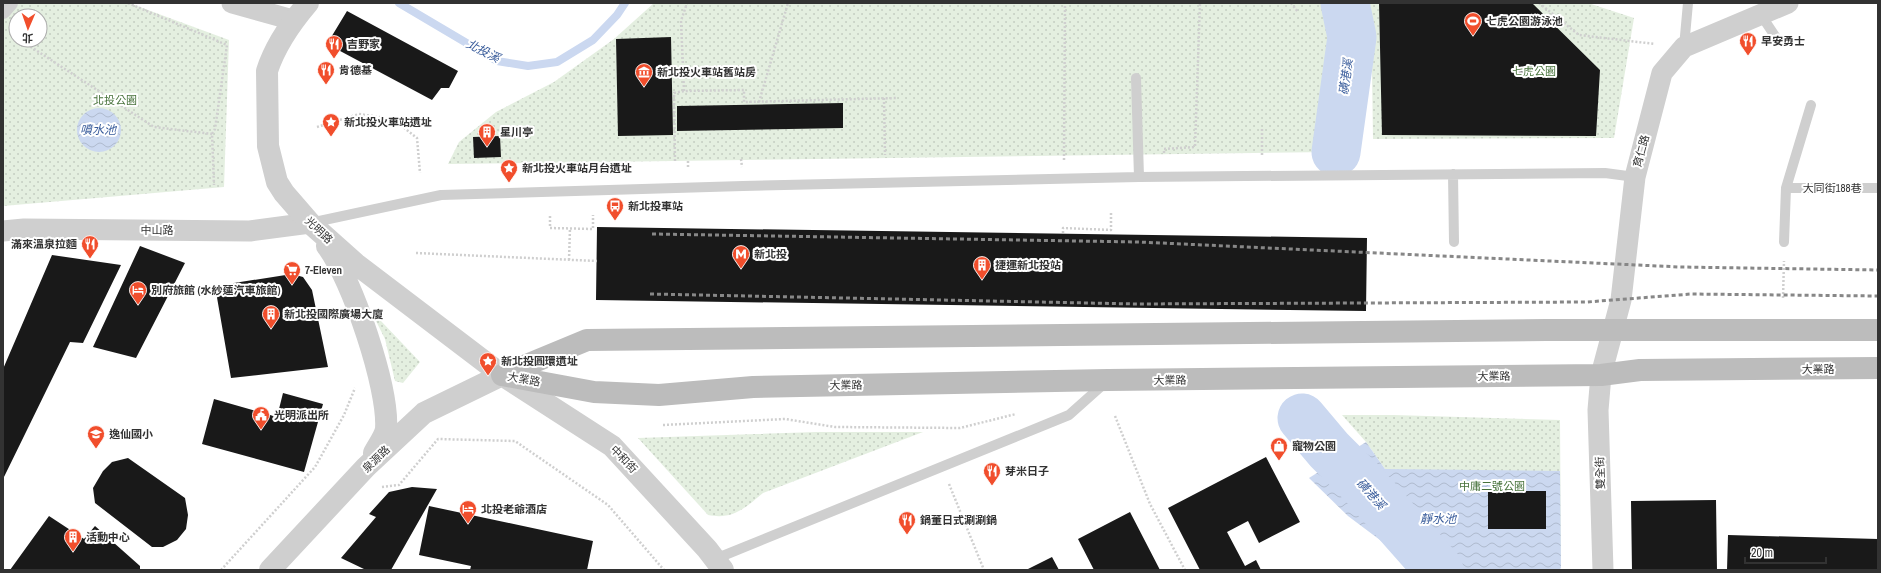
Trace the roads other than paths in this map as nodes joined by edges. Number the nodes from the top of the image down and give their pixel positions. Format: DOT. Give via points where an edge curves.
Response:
graph roads {
  1 [pos="10,3"];
  2 [pos="232,3"];
  3 [pos="308,3"];
  4 [pos="1688,3"];
  5 [pos="1788,3"];
  6 [pos="3,11"];
  7 [pos="1760,15"];
  8 [pos="293,20"];
  9 [pos="1775,36"];
  10 [pos="1684,47"];
  11 [pos="1136,78"];
  12 [pos="1812,105"];
  13 [pos="1453,174"];
  14 [pos="1139,177"];
  15 [pos="1635,177"];
  16 [pos="1786,188"];
  17 [pos="1878,188"];
  18 [pos="310,223"];
  19 [pos="3,231"];
  20 [pos="1454,242"];
  21 [pos="1784,242"];
  22 [pos="1878,330"];
  23 [pos="1613,331"];
  24 [pos="1878,368"];
  25 [pos="502,375"];
  26 [pos="1601,375"];
  27 [pos="1108,380"];
  28 [pos="366,467"];
  29 [pos="719,565"];
  30 [pos="270,570"];
  31 [pos="1603,570"];
  1 -- 6 [label="street"];
  2 -- 8 [label="street"];
  3 -- 8 [label="street, 光明路"];
  4 -- 10 [label="lane"];
  5 -- 7 [label="street, 育仁路"];
  7 -- 9 [label="lane"];
  7 -- 10 [label="street, 育仁路"];
  8 -- 18 [label="street, 光明路" via="267,71 268,146 277,182"];
  10 -- 15 [label="street, 育仁路" via="1662,73"];
  11 -- 14 [label="lane"];
  12 -- 16 [label="lane"];
  13 -- 14 [label="lane"];
  13 -- 15 [label="lane" via="1605,173"];
  13 -- 20 [label="lane"];
  14 -- 18 [label="lane" via="442,195"];
  15 -- 23 [label="street, 育仁路" via="1621,300"];
  16 -- 17 [label="lane, 大同街188巷"];
  16 -- 21 [label="lane"];
  18 -- 19 [label="street, 中山路" via="250,231"];
  18 -- 25 [label="street, 光明路" via="356,264"];
  18 -- 28 [label="street" via="338,260 369,343 382,388 386,430"];
  22 -- 23 [label="main road, 大業路"];
  23 -- 25 [label="main road, 大業路" via="587,340"];
  23 -- 26 [label="street, 育仁路"];
  24 -- 26 [label="main road, 大業路" via="1640,370"];
  25 -- 27 [label="main road, 大業路" via="594,392 660,395 753,387"];
  25 -- 28 [label="street, 泉源路" via="424,413"];
  25 -- 29 [label="street, 中和街" via="612,446"];
  26 -- 27 [label="main road, 大業路"];
  26 -- 31 [label="street, 雙全街" via="1598,410"];
  27 -- 29 [label="lane" via="1069,415 942,467"];
  28 -- 30 [label="street, 泉源路"];
}
